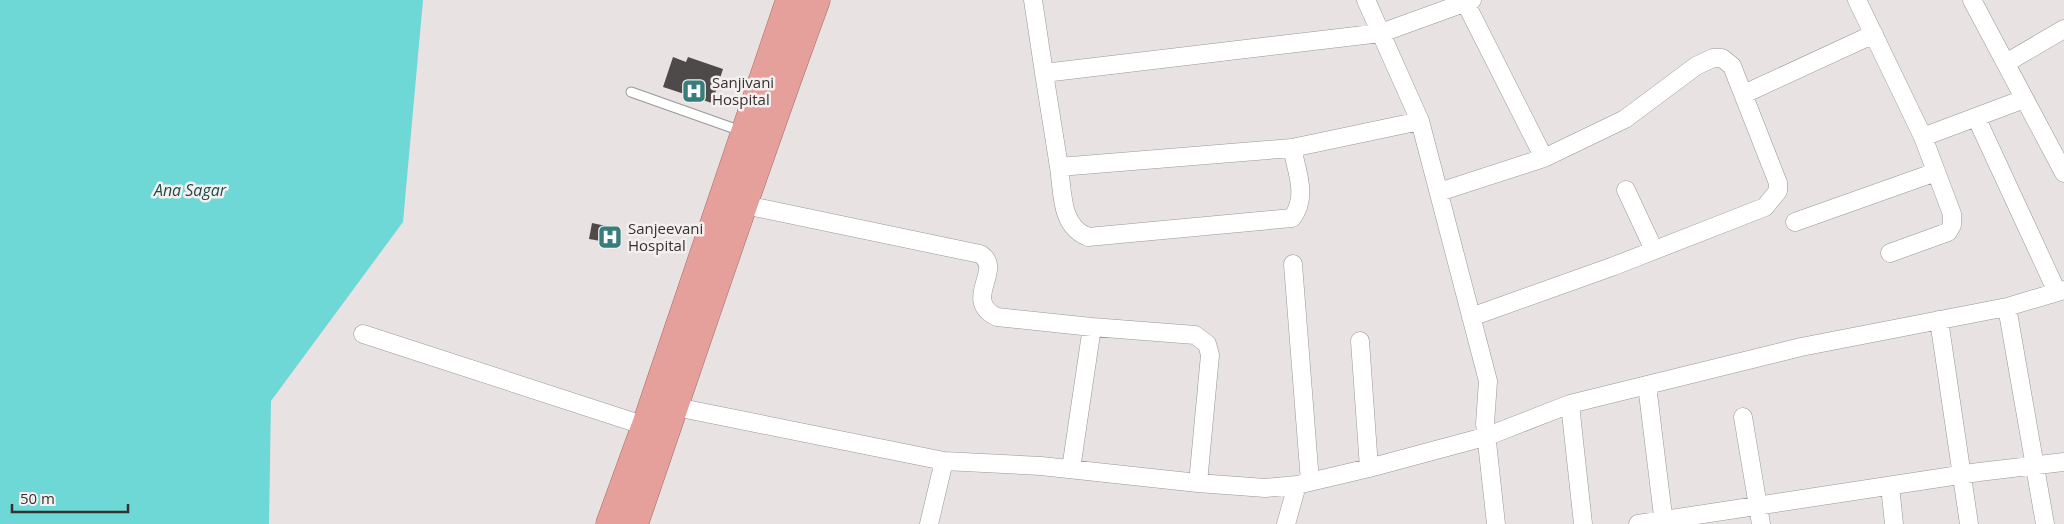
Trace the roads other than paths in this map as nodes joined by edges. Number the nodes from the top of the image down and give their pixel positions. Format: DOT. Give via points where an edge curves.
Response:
graph roads {
  1 [pos="790,0"];
  2 [pos="816,0"];
  3 [pos="1033,0"];
  4 [pos="1366,0"];
  5 [pos="1856,0"];
  6 [pos="1972,0"];
  7 [pos="1469,1"];
  8 [pos="2064,29"];
  9 [pos="1381,33"];
  10 [pos="1874,34"];
  11 [pos="2006,63"];
  12 [pos="1044,73"];
  13 [pos="631,92"];
  14 [pos="1744,94"];
  15 [pos="2024,100"];
  16 [pos="1976,117"];
  17 [pos="1420,121"];
  18 [pos="754,135"];
  19 [pos="1923,137"];
  20 [pos="1292,148"];
  21 [pos="1544,158"];
  22 [pos="1059,167"];
  23 [pos="1936,172"];
  24 [pos="2064,173"];
  25 [pos="1626,190"];
  26 [pos="1439,192"];
  27 [pos="745,205"];
  28 [pos="1794,222"];
  29 [pos="1654,250"];
  30 [pos="1890,253"];
  31 [pos="1293,264"];
  32 [pos="2061,291"];
  33 [pos="2007,307"];
  34 [pos="1471,317"];
  35 [pos="1938,320"];
  36 [pos="1092,327"];
  37 [pos="363,334"];
  38 [pos="1360,341"];
  39 [pos="1647,385"];
  40 [pos="1570,404"];
  41 [pos="659,417"];
  42 [pos="1743,417"];
  43 [pos="1488,436"];
  44 [pos="944,461"];
  45 [pos="2064,462"];
  46 [pos="2036,465"];
  47 [pos="1369,468"];
  48 [pos="1071,469"];
  49 [pos="1962,475"];
  50 [pos="1198,483"];
  51 [pos="1304,484"];
  52 [pos="1890,486"];
  53 [pos="1758,506"];
  54 [pos="1664,522"];
  55 [pos="610,524"];
  56 [pos="634,524"];
  57 [pos="929,524"];
  58 [pos="1286,524"];
  59 [pos="1496,524"];
  60 [pos="1583,524"];
  61 [pos="1638,524"];
  62 [pos="1761,524"];
  63 [pos="1894,524"];
  64 [pos="1969,524"];
  65 [pos="2045,524"];
  1 -- 18 [label="highway"];
  2 -- 18 [label="highway"];
  3 -- 12 [label="street"];
  4 -- 9 [label="street"];
  5 -- 10 [label="street"];
  6 -- 11 [label="street"];
  7 -- 9 [label="street"];
  7 -- 21 [label="street"];
  8 -- 11 [label="street"];
  9 -- 12 [label="street"];
  9 -- 17 [label="street"];
  10 -- 14 [label="street"];
  10 -- 19 [label="street"];
  11 -- 15 [label="street"];
  12 -- 22 [label="street"];
  13 -- 18 [label="lane"];
  14 -- 21 [label="street" via="1732,66 1722,58 1713,58 1696,66 1626,119"];
  14 -- 29 [label="street" via="1778,183 1778,191 1766,207"];
  15 -- 16 [label="street"];
  15 -- 24 [label="street"];
  16 -- 19 [label="street"];
  16 -- 32 [label="street"];
  17 -- 20 [label="street"];
  17 -- 26 [label="street"];
  18 -- 27 [label="highway"];
  18 -- 41 [label="highway"];
  19 -- 23 [label="street"];
  20 -- 22 [label="street"];
  20 -- 22 [label="street" via="1302,198 1292,218 1088,237 1078,233 1066,218"];
  21 -- 26 [label="street"];
  23 -- 28 [label="street"];
  23 -- 30 [label="street" via="1952,214 1952,225 1948,232"];
  25 -- 29 [label="street"];
  26 -- 34 [label="street"];
  27 -- 36 [label="street" via="980,254 988,265 981,300 988,313 997,317"];
  27 -- 41 [label="highway"];
  29 -- 34 [label="street"];
  31 -- 51 [label="street"];
  32 -- 33 [label="street"];
  33 -- 35 [label="street"];
  33 -- 46 [label="street"];
  34 -- 43 [label="street" via="1488,380 1485,424"];
  35 -- 39 [label="street" via="1801,347"];
  35 -- 49 [label="street"];
  36 -- 48 [label="street"];
  36 -- 50 [label="street" via="1195,335 1207,344 1210,355"];
  37 -- 41 [label="street"];
  38 -- 47 [label="street"];
  39 -- 40 [label="street"];
  39 -- 54 [label="street"];
  40 -- 43 [label="street"];
  40 -- 60 [label="street"];
  41 -- 44 [label="street"];
  41 -- 55 [label="highway"];
  41 -- 56 [label="highway"];
  42 -- 53 [label="street"];
  43 -- 47 [label="street"];
  43 -- 59 [label="street"];
  44 -- 48 [label="street"];
  44 -- 57 [label="street"];
  45 -- 46 [label="street"];
  46 -- 49 [label="street"];
  46 -- 65 [label="street"];
  47 -- 51 [label="street"];
  48 -- 50 [label="street"];
  49 -- 52 [label="street"];
  49 -- 64 [label="street"];
  50 -- 51 [label="street" via="1265,488"];
  51 -- 58 [label="street"];
  52 -- 53 [label="street"];
  52 -- 63 [label="street"];
  53 -- 54 [label="street"];
  53 -- 62 [label="street"];
  54 -- 61 [label="street"];
}
